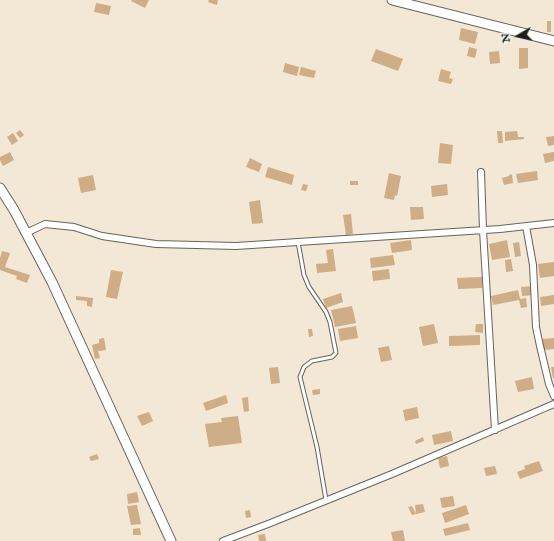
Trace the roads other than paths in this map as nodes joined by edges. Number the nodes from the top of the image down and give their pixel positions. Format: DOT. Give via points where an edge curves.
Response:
graph roads {
  1 [pos="392,0"];
  2 [pos="554,41"];
  3 [pos="481,172"];
  4 [pos="0,188"];
  5 [pos="554,222"];
  6 [pos="526,226"];
  7 [pos="483,230"];
  8 [pos="26,233"];
  9 [pos="298,242"];
  10 [pos="554,396"];
  11 [pos="554,404"];
  12 [pos="496,430"];
  13 [pos="326,500"];
  14 [pos="171,541"];
  15 [pos="222,541"];
  1 -- 2 [label="main road"];
  3 -- 7 [label="street"];
  4 -- 8 [label="main road"];
  5 -- 6 [label="street"];
  6 -- 7 [label="street"];
  6 -- 10 [label="street" via="533,265 536,327"];
  7 -- 9 [label="street"];
  7 -- 12 [label="street"];
  8 -- 9 [label="street" via="46,224 74,227 102,236 156,244 236,246"];
  8 -- 14 [label="main road" via="52,282"];
  9 -- 13 [label="lane" via="304,275 326,312 336,353 332,357 312,361 304,367 300,377 317,447"];
  11 -- 12 [label="street"];
  12 -- 13 [label="street"];
  13 -- 15 [label="street"];
}
